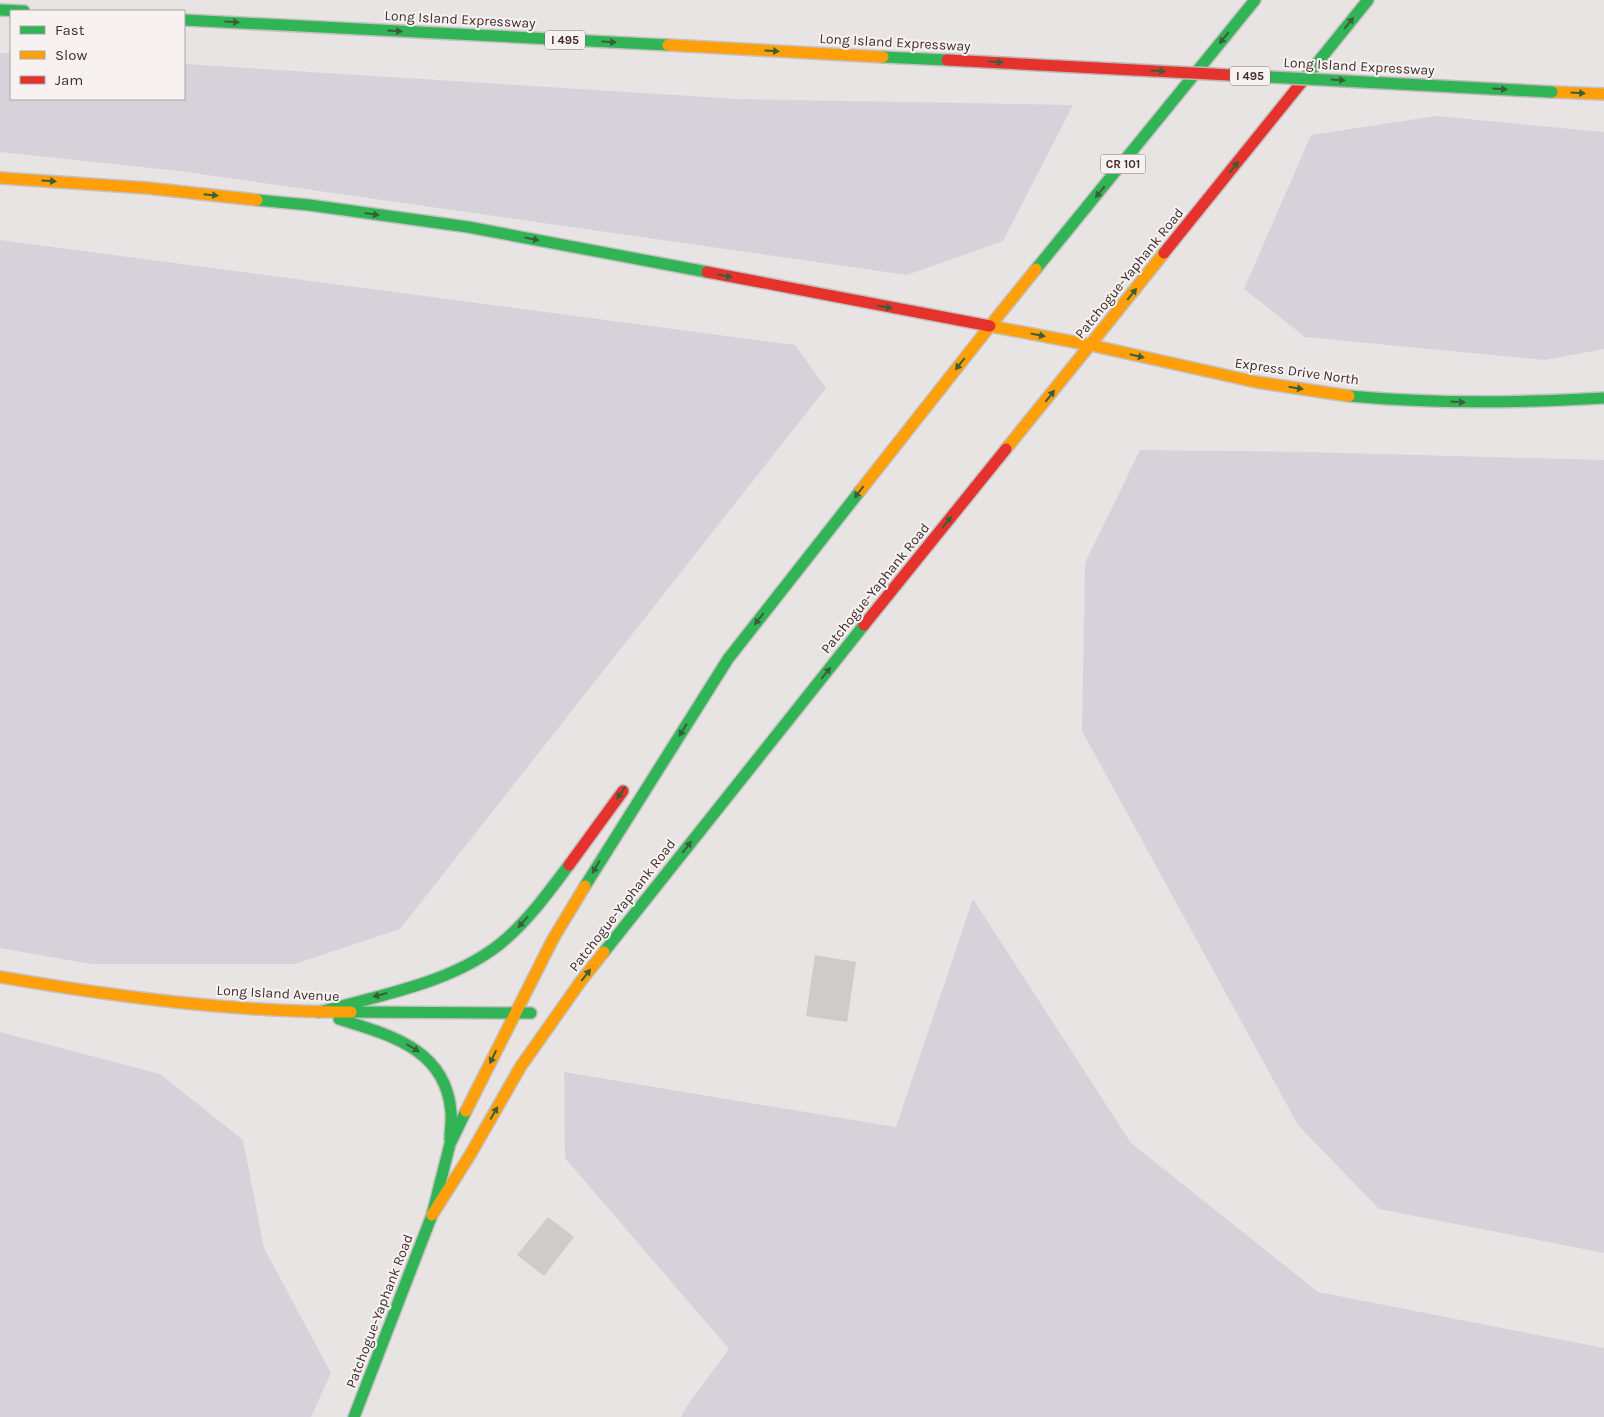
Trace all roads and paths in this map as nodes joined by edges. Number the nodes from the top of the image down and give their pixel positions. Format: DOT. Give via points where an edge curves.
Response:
graph roads {
  1 [pos="1254,0"];
  2 [pos="1368,0"];
  3 [pos="185,20"];
  4 [pos="1604,94"];
  5 [pos="0,178"];
  6 [pos="990,326"];
  7 [pos="1090,345"];
  8 [pos="1604,398"];
  9 [pos="728,659"];
  10 [pos="672,727"];
  11 [pos="631,779"];
  12 [pos="0,977"];
  13 [pos="319,1012"];
  14 [pos="515,1013"];
  15 [pos="557,1014"];
  16 [pos="450,1144"];
  17 [pos="432,1215"];
  18 [pos="354,1417"];
  1 -- 6 [label="main road, Patchogue-Yaphank Road / CR 101, one-way"];
  7 -- 2 [label="main road, Patchogue-Yaphank Road, one-way"];
  3 -- 4 [label="main road, Long Island Expressway / I 495, one-way, bridge"];
  5 -- 6 [label="main road, Express Drive North, one-way" via="309,205 468,227"];
  6 -- 7 [label="main road, Express Drive North, one-way"];
  6 -- 9 [label="main road, Patchogue-Yaphank Road / CR 101, one-way"];
  7 -- 8 [label="main road, Express Drive North, one-way" via="1202,371 1314,391 1475,404"];
  15 -- 7 [label="main road, Patchogue-Yaphank Road, one-way" via="801,703"];
  9 -- 10 [label="main road"];
  9 -- 14 [label="main road, Patchogue-Yaphank Road / CR 101, one-way" via="602,857 553,939"];
  11 -- 13 [label="main road, one-way" via="572,862 501,944 456,970"];
  12 -- 13 [label="main road, Long Island Avenue" via="75,990 234,1008"];
  13 -- 14 [label="main road, Long Island Avenue"];
  13 -- 16 [label="main road, one-way" via="398,1039 419,1050 433,1065 448,1094"];
  14 -- 15 [label="main road, Long Island Avenue"];
  14 -- 16 [label="main road, Patchogue-Yaphank Road, one-way"];
  17 -- 15 [label="main road, Patchogue-Yaphank Road, one-way" via="521,1066"];
  16 -- 17 [label="main road, Patchogue-Yaphank Road"];
  17 -- 18 [label="main road, Patchogue-Yaphank Road"];
}
